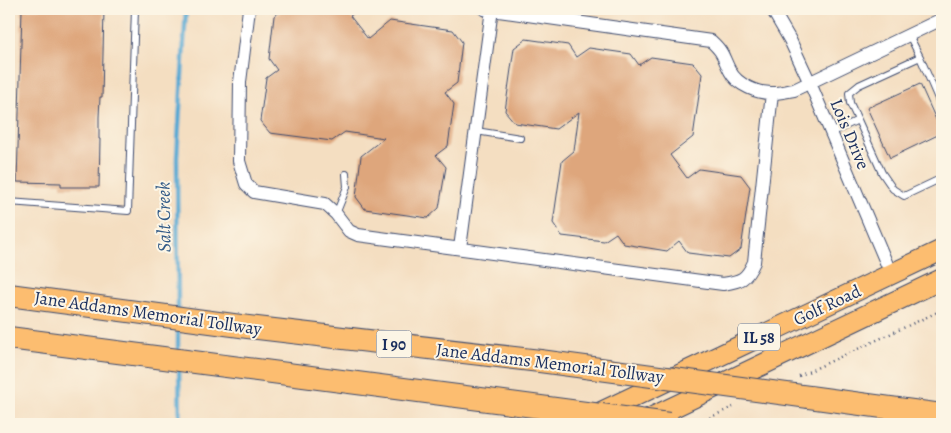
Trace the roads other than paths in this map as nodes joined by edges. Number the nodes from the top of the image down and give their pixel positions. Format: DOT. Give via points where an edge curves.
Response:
graph roads {
  1 [pos="134,9"];
  2 [pos="249,9"];
  3 [pos="489,9"];
  4 [pos="772,9"];
  5 [pos="942,19"];
  6 [pos="909,35"];
  7 [pos="920,57"];
  8 [pos="810,83"];
  9 [pos="772,93"];
  10 [pos="942,108"];
  11 [pos="858,120"];
  12 [pos="476,131"];
  13 [pos="831,133"];
  14 [pos="520,138"];
  15 [pos="346,174"];
  16 [pos="942,178"];
  17 [pos="9,202"];
  18 [pos="336,214"];
  19 [pos="460,248"];
  20 [pos="942,250"];
  21 [pos="891,274"];
  22 [pos="942,279"];
  23 [pos="9,295"];
  24 [pos="9,338"];
  25 [pos="942,415"];
  26 [pos="576,424"];
  27 [pos="638,424"];
  28 [pos="669,424"];
  1 -- 17 [label="lane" via="128,211"];
  2 -- 18 [label="street" via="240,82 239,160 246,184 254,192 325,204"];
  3 -- 9 [label="street" via="711,41 722,51 736,82"];
  3 -- 12 [label="street"];
  4 -- 8 [label="street, Lois Drive"];
  5 -- 6 [label="street"];
  6 -- 7 [label="lane"];
  6 -- 8 [label="street"];
  7 -- 10 [label="lane"];
  7 -- 11 [label="lane" via="849,93"];
  8 -- 9 [label="street" via="794,90"];
  8 -- 13 [label="street, Lois Drive"];
  9 -- 19 [label="street" via="754,262 748,274 739,281 723,284"];
  11 -- 13 [label="lane"];
  11 -- 16 [label="lane" via="893,190 904,196"];
  12 -- 14 [label="lane"];
  12 -- 19 [label="street"];
  13 -- 21 [label="street, Lois Drive"];
  15 -- 18 [label="lane" via="347,187"];
  18 -- 19 [label="street" via="349,231 358,235"];
  20 -- 21 [label="main road, Golf Road / IL 58"];
  21 -- 26 [label="main road, Golf Road / IL 58"];
  22 -- 27 [label="main road, Golf Road / IL 58"];
  23 -- 25 [label="highway, Jane Addams Memorial Tollway / I 90, bridge"];
  24 -- 28 [label="highway, bridge"];
}
